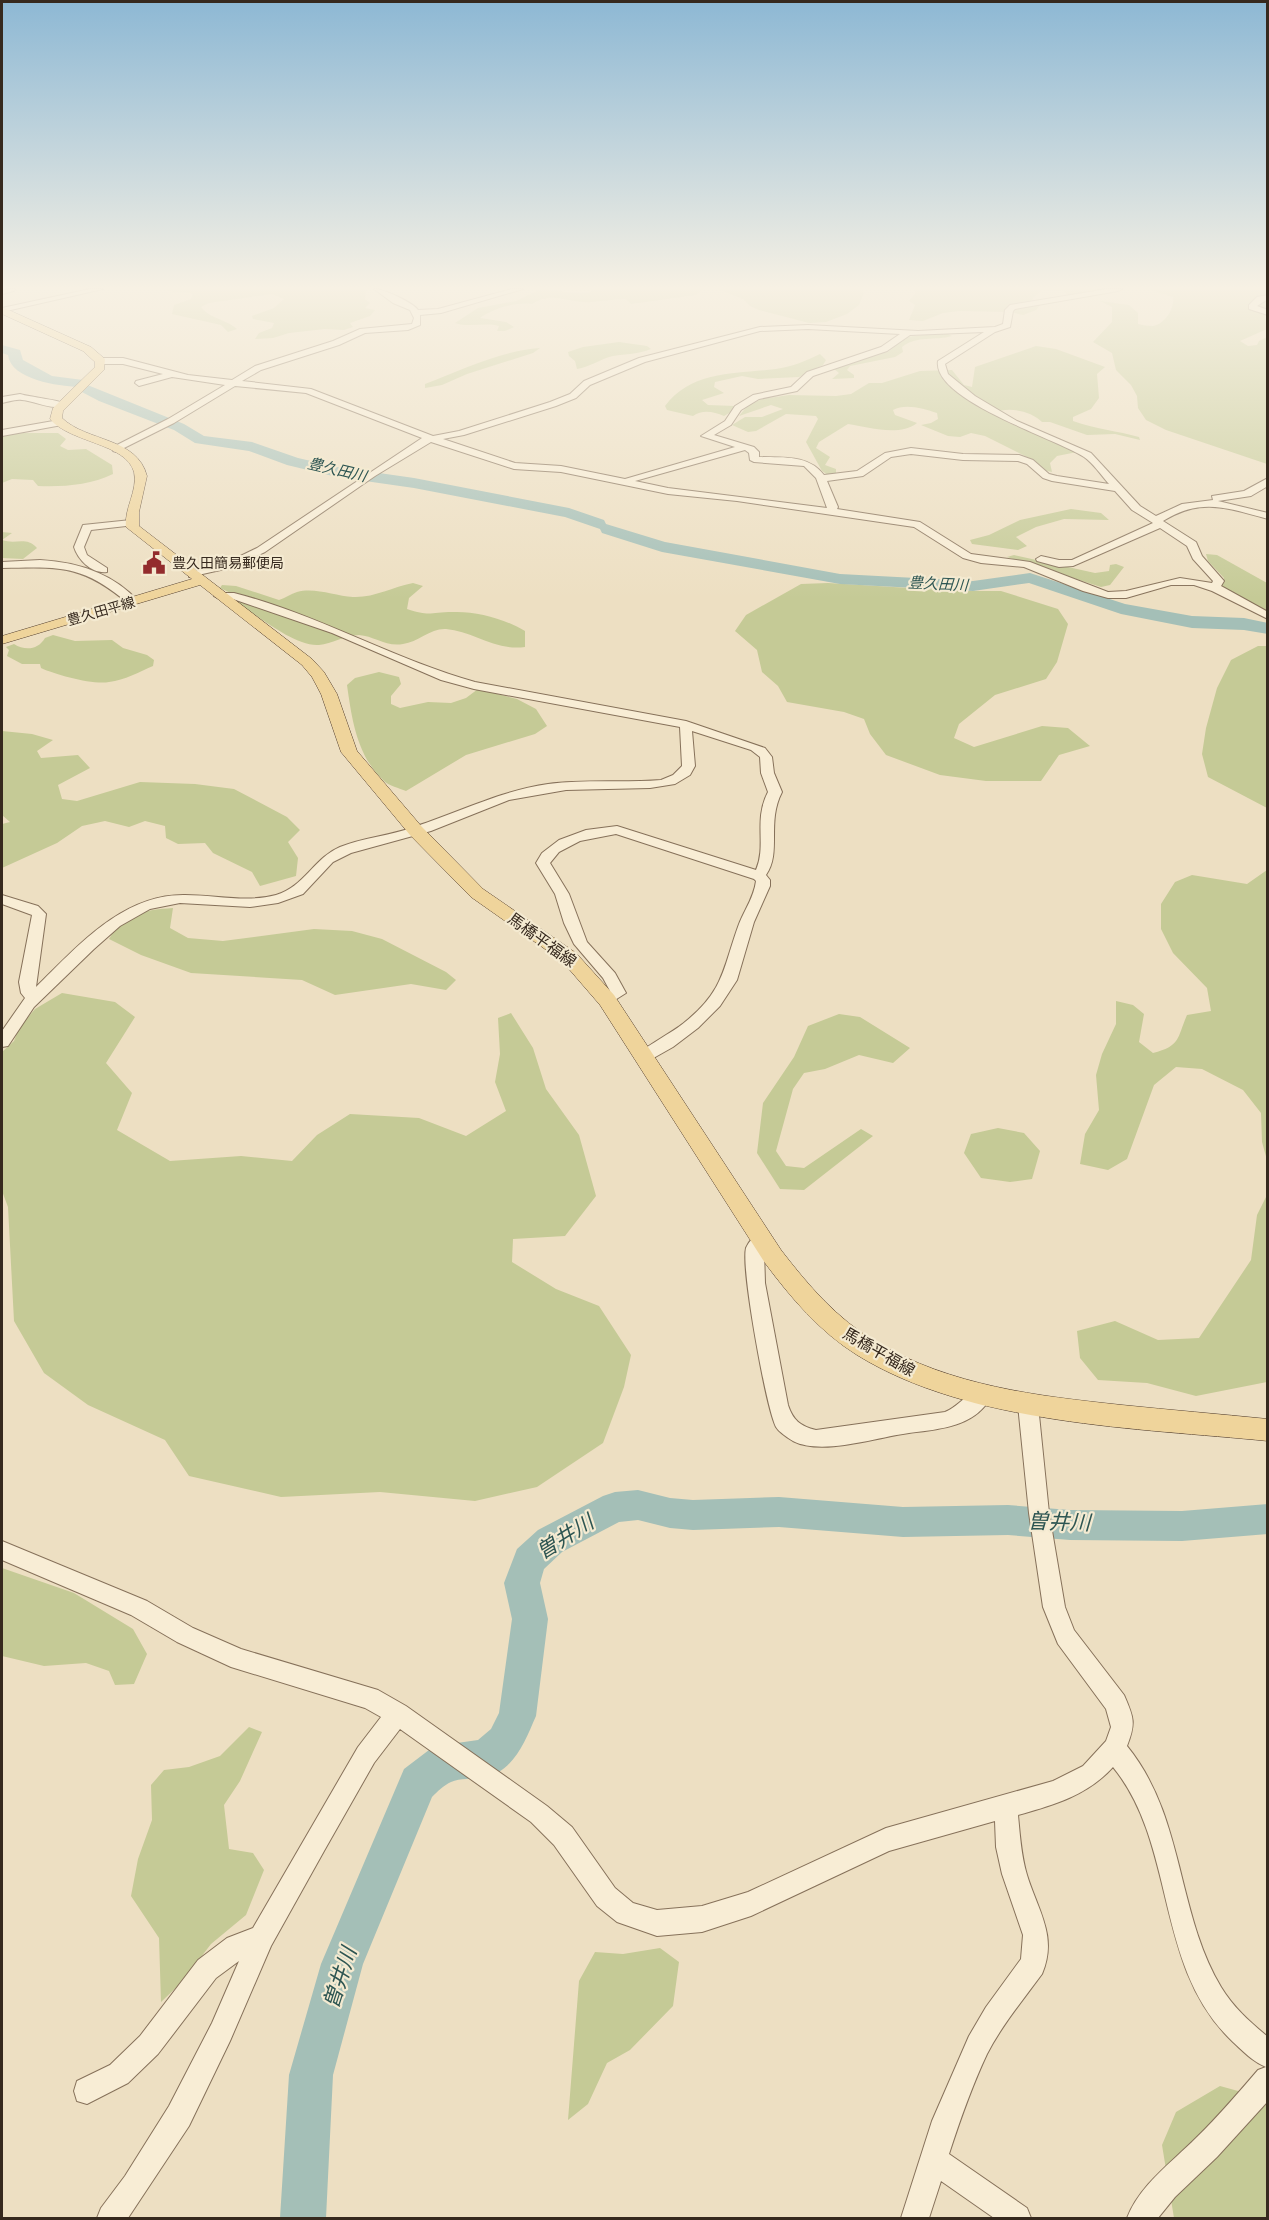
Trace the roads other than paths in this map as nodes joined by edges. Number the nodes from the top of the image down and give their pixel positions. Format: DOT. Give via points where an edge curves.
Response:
graph roads {
  1 [pos="74,393"];
  2 [pos="219,393"];
  3 [pos="312,393"];
  4 [pos="577,393"];
  5 [pos="777,393"];
  6 [pos="965,393"];
  7 [pos="2,400"];
  8 [pos="62,404"];
  9 [pos="59,423"];
  10 [pos="2,433"];
  11 [pos="431,439"];
  12 [pos="746,447"];
  13 [pos="116,449"];
  14 [pos="823,478"];
  15 [pos="1268,481"];
  16 [pos="627,482"];
  17 [pos="1117,488"];
  18 [pos="1209,501"];
  19 [pos="831,511"];
  20 [pos="1268,516"];
  21 [pos="1158,521"];
  22 [pos="132,522"];
  23 [pos="951,546"];
  24 [pos="2,565"];
  25 [pos="197,578"];
  26 [pos="107,579"];
  27 [pos="1215,587"];
  28 [pos="220,596"];
  29 [pos="133,602"];
  30 [pos="1268,616"];
  31 [pos="2,640"];
  32 [pos="686,724"];
  33 [pos="416,831"];
  34 [pos="759,876"];
  35 [pos="2,899"];
  36 [pos="34,998"];
  37 [pos="607,1000"];
  38 [pos="2,1042"];
  39 [pos="644,1056"];
  40 [pos="762,1240"];
  41 [pos="982,1395"];
  42 [pos="1028,1405"];
  43 [pos="1268,1430"];
  44 [pos="2,1550"];
  45 [pos="398,1714"];
  46 [pos="1114,1749"];
  47 [pos="1006,1807"];
  48 [pos="262,1937"];
  49 [pos="1268,2055"];
  50 [pos="1268,2080"];
  51 [pos="87,2091"];
  52 [pos="933,2159"];
  53 [pos="111,2218"];
  54 [pos="915,2218"];
  55 [pos="1017,2218"];
  56 [pos="1141,2218"];
  1 -- 8 [label="main road"];
  2 -- 13 [label="street"];
  3 -- 11 [label="street"];
  4 -- 11 [label="street" via="553,404"];
  5 -- 12 [label="street" via="756,397 738,408 728,423 706,436"];
  6 -- 17 [label="street" via="999,415 1085,453"];
  7 -- 8 [label="street" via="20,397"];
  8 -- 9 [label="main road" via="56,415"];
  9 -- 10 [label="street"];
  9 -- 13 [label="main road"];
  11 -- 16 [label="street" via="514,466 561,469"];
  11 -- 25 [label="street" via="246,559"];
  12 -- 14 [label="street" via="757,460 805,461"];
  12 -- 16 [label="street"];
  13 -- 22 [label="main road" via="134,461 139,470 140,486 130,517"];
  14 -- 17 [label="street" via="860,474 888,455 917,451 1019,458 1055,479"];
  14 -- 19 [label="street"];
  15 -- 18 [label="street" via="1247,494"];
  16 -- 19 [label="street" via="668,491"];
  17 -- 21 [label="street" via="1136,508"];
  18 -- 20 [label="street"];
  18 -- 21 [label="street" via="1176,508"];
  19 -- 23 [label="street" via="916,524"];
  21 -- 23 [label="street" via="1153,529 1071,564"];
  21 -- 27 [label="street" via="1192,544 1197,556 1219,581"];
  22 -- 25 [label="main road, 馬橋平福線" via="139,534"];
  22 -- 26 [label="street" via="87,527 79,548 82,557 105,571"];
  23 -- 27 [label="street" via="966,556 1026,564 1111,595 1179,581"];
  24 -- 26 [label="street" via="57,563"];
  25 -- 28 [label="main road, 馬橋平福線"];
  25 -- 29 [label="main road, 豊久田平線"];
  26 -- 29 [label="street"];
  27 -- 30 [label="street"];
  28 -- 32 [label="street" via="234,596 336,631 474,686"];
  28 -- 33 [label="main road, 馬橋平福線" via="286,644 319,675 349,752"];
  29 -- 31 [label="main road, 豊久田平線"];
  32 -- 33 [label="street" via="684,731 691,755 687,768 665,783 585,784 514,794"];
  32 -- 34 [label="street" via="755,747 768,758 767,771 775,792 768,804 766,862"];
  33 -- 36 [label="street" via="335,855 316,869 304,887 279,899 236,903 177,899 135,909 108,926"];
  33 -- 37 [label="main road, 馬橋平福線" via="477,893 569,957"];
  34 -- 37 [label="street" via="617,830 593,832 551,849 543,863 562,894 581,944 610,976 618,993"];
  34 -- 39 [label="street" via="764,880 763,889 746,924 722,994 658,1050"];
  35 -- 36 [label="street" via="39,914 27,982"];
  36 -- 38 [label="street"];
  37 -- 39 [label="main road, 馬橋平福線"];
  39 -- 40 [label="main road, 馬橋平福線"];
  40 -- 41 [label="main road, 馬橋平福線" via="806,1298 848,1336 912,1372"];
  40 -- 41 [label="street" via="755,1249 756,1283 784,1424 800,1435 834,1438 946,1420 964,1413"];
  41 -- 42 [label="main road, 馬橋平福線"];
  42 -- 43 [label="main road, 馬橋平福線"];
  42 -- 46 [label="street" via="1040,1523 1054,1607 1066,1637 1116,1703 1123,1727"];
  44 -- 45 [label="street" via="139,1608 185,1635 239,1659 370,1698"];
  45 -- 47 [label="street" via="539,1814 563,1836 606,1897 626,1913 657,1923 702,1919 752,1904 886,1840"];
  45 -- 48 [label="street" via="366,1755"];
  46 -- 47 [label="street" via="1091,1774 1057,1792"];
  46 -- 49 [label="street" via="1138,1779 1194,1958 1211,1995 1233,2024"];
  47 -- 52 [label="street" via="1014,1874 1036,1935 1033,1965 978,2045"];
  48 -- 51 [label="street" via="236,1947 207,1969 149,2045 120,2074"];
  48 -- 53 [label="street" via="179,2116"];
  50 -- 56 [label="street" via="1165,2187"];
  52 -- 54 [label="street"];
  52 -- 55 [label="street"];
}
